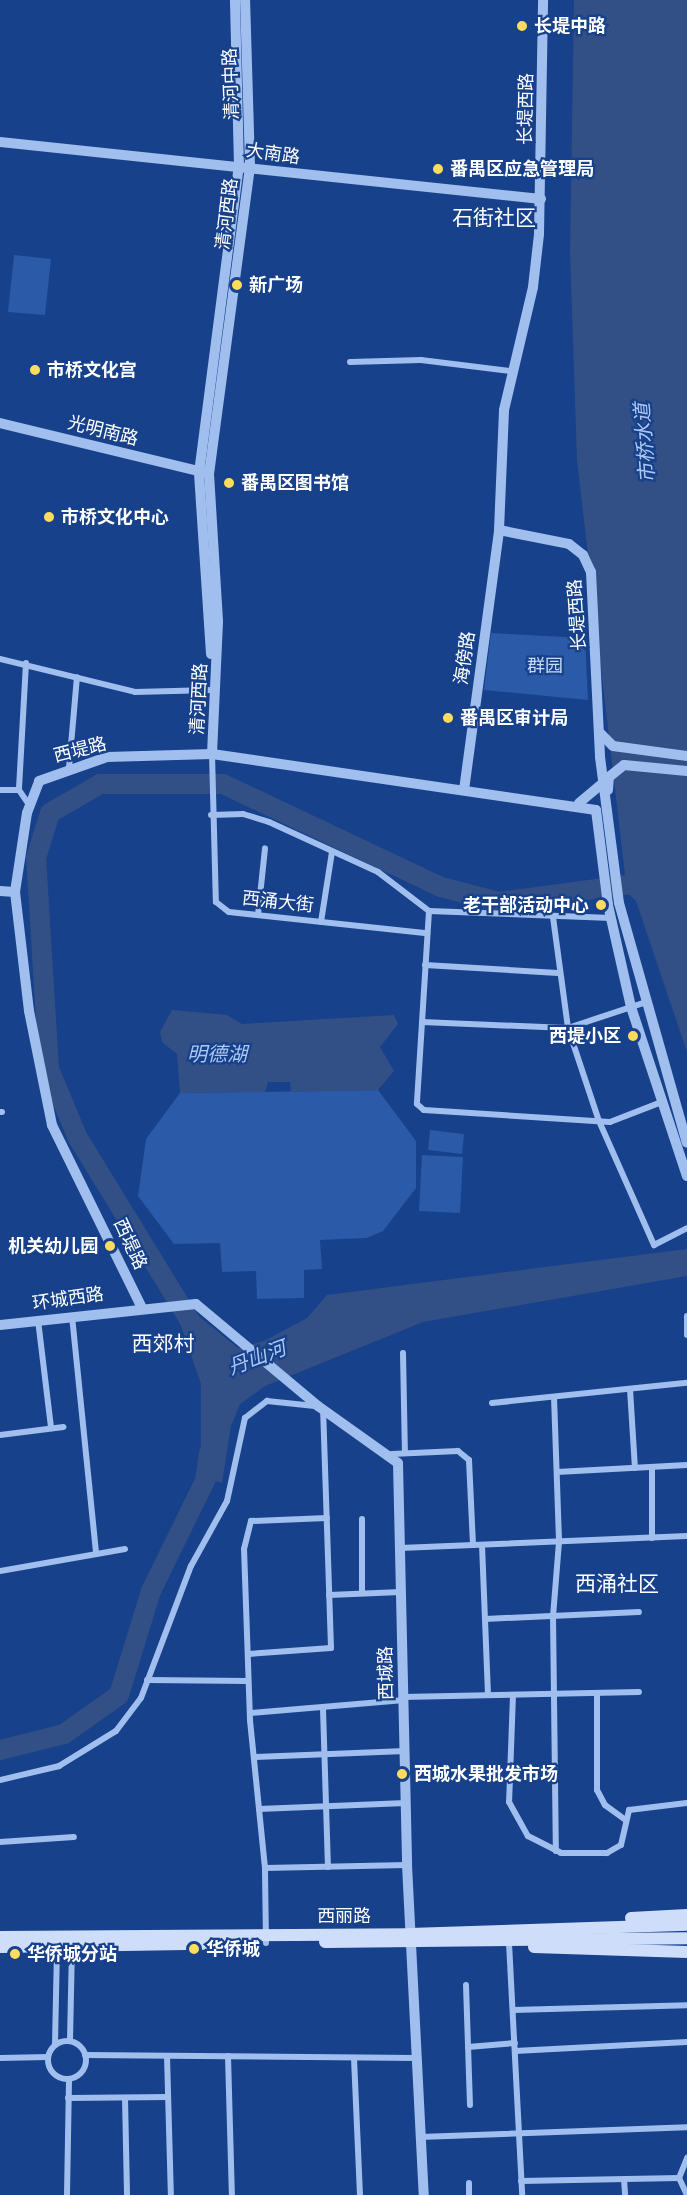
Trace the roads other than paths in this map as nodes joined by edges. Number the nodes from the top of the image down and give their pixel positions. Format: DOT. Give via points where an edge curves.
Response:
graph roads {
  1 [pos="235,0"];
  2 [pos="245,0"];
  3 [pos="543,0"];
  4 [pos="0,142"];
  5 [pos="244,166"];
  6 [pos="541,200"];
  7 [pos="350,362"];
  8 [pos="511,371"];
  9 [pos="0,423"];
  10 [pos="204,472"];
  11 [pos="499,530"];
  12 [pos="0,659"];
  13 [pos="26,663"];
  14 [pos="77,677"];
  15 [pos="212,690"];
  16 [pos="599,730"];
  17 [pos="212,754"];
  18 [pos="687,756"];
  19 [pos="69,768"];
  20 [pos="687,771"];
  21 [pos="606,781"];
  22 [pos="0,790"];
  23 [pos="20,790"];
  24 [pos="464,790"];
  25 [pos="579,804"];
  26 [pos="29,805"];
  27 [pos="211,815"];
  28 [pos="265,848"];
  29 [pos="332,852"];
  30 [pos="607,858"];
  31 [pos="0,891"];
  32 [pos="15,892"];
  33 [pos="613,904"];
  34 [pos="429,911"];
  35 [pos="258,915"];
  36 [pos="554,917"];
  37 [pos="611,918"];
  38 [pos="321,922"];
  39 [pos="428,933"];
  40 [pos="425,965"];
  41 [pos="558,973"];
  42 [pos="643,1003"];
  43 [pos="631,1007"];
  44 [pos="422,1022"];
  45 [pos="568,1028"];
  46 [pos="659,1103"];
  47 [pos="599,1121"];
  48 [pos="687,1143"];
  49 [pos="687,1176"];
  50 [pos="687,1228"];
  51 [pos="141,1306"];
  52 [pos="72,1315"];
  53 [pos="687,1316"];
  54 [pos="38,1320"];
  55 [pos="0,1325"];
  56 [pos="687,1335"];
  57 [pos="403,1353"];
  58 [pos="687,1383"];
  59 [pos="630,1389"];
  60 [pos="554,1397"];
  61 [pos="492,1403"];
  62 [pos="320,1407"];
  63 [pos="63,1427"];
  64 [pos="51,1428"];
  65 [pos="0,1435"];
  66 [pos="392,1454"];
  67 [pos="405,1454"];
  68 [pos="687,1465"];
  69 [pos="652,1467"];
  70 [pos="635,1468"];
  71 [pos="557,1472"];
  72 [pos="327,1518"];
  73 [pos="362,1519"];
  74 [pos="687,1536"];
  75 [pos="652,1538"];
  76 [pos="559,1542"];
  77 [pos="473,1545"];
  78 [pos="482,1545"];
  79 [pos="400,1548"];
  80 [pos="125,1549"];
  81 [pos="96,1554"];
  82 [pos="0,1571"];
  83 [pos="401,1592"];
  84 [pos="362,1593"];
  85 [pos="329,1595"];
  86 [pos="639,1612"];
  87 [pos="554,1616"];
  88 [pos="485,1619"];
  89 [pos="248,1654"];
  90 [pos="147,1680"];
  91 [pos="248,1681"];
  92 [pos="639,1692"];
  93 [pos="597,1693"];
  94 [pos="554,1694"];
  95 [pos="488,1695"];
  96 [pos="513,1695"];
  97 [pos="403,1699"];
  98 [pos="323,1709"];
  99 [pos="250,1713"];
  100 [pos="405,1751"];
  101 [pos="324,1754"];
  102 [pos="256,1757"];
  103 [pos="0,1780"];
  104 [pos="406,1803"];
  105 [pos="687,1803"];
  106 [pos="326,1806"];
  107 [pos="259,1809"];
  108 [pos="624,1819"];
  109 [pos="74,1837"];
  110 [pos="0,1842"];
  111 [pos="556,1851"];
  112 [pos="407,1865"];
  113 [pos="328,1867"];
  114 [pos="264,1868"];
  115 [pos="687,1915"];
  116 [pos="687,1924"];
  117 [pos="0,1937"];
  118 [pos="687,1938"];
  119 [pos="265,1939"];
  120 [pos="410,1939"];
  121 [pos="513,1939"];
  122 [pos="72,1941"];
  123 [pos="57,1942"];
  124 [pos="0,1947"];
  125 [pos="687,1952"];
  126 [pos="466,1985"];
  127 [pos="687,2005"];
  128 [pos="513,2010"];
  129 [pos="70,2041"];
  130 [pos="687,2042"];
  131 [pos="515,2043"];
  132 [pos="55,2044"];
  133 [pos="468,2047"];
  134 [pos="515,2051"];
  135 [pos="85,2055"];
  136 [pos="167,2056"];
  137 [pos="228,2056"];
  138 [pos="48,2057"];
  139 [pos="0,2058"];
  140 [pos="354,2058"];
  141 [pos="416,2058"];
  142 [pos="69,2079"];
  143 [pos="168,2097"];
  144 [pos="68,2098"];
  145 [pos="125,2098"];
  146 [pos="470,2105"];
  147 [pos="687,2127"];
  148 [pos="520,2134"];
  149 [pos="420,2137"];
  150 [pos="687,2158"];
  151 [pos="679,2178"];
  152 [pos="624,2179"];
  153 [pos="521,2181"];
  154 [pos="469,2183"];
  155 [pos="68,2195"];
  156 [pos="127,2195"];
  157 [pos="171,2195"];
  158 [pos="232,2195"];
  159 [pos="360,2195"];
  160 [pos="424,2195"];
  161 [pos="469,2195"];
  162 [pos="522,2195"];
  163 [pos="625,2195"];
  164 [pos="687,2195"];
  1 -- 5 [label="street, 清河中路"];
  2 -- 5 [label="street, 清河中路"];
  3 -- 6 [label="street, 长堤西路"];
  4 -- 5 [label="street, 大南路"];
  5 -- 6 [label="street, 大南路"];
  5 -- 10 [label="street, 清河西路"];
  6 -- 8 [label="street, 长堤西路" via="533,287"];
  7 -- 8 [label="street" via="421,360"];
  8 -- 11 [label="street, 长堤西路" via="504,410"];
  9 -- 10 [label="street, 光明南路"];
  10 -- 15 [label="street, 清河西路"];
  10 -- 17 [label="street, 清河西路" via="218,621"];
  11 -- 16 [label="street, 长堤西路" via="559,540 587,561"];
  11 -- 24 [label="street, 海傍路"];
  12 -- 13 [label="street"];
  13 -- 14 [label="street"];
  13 -- 23 [label="street"];
  14 -- 15 [label="street" via="135,692"];
  14 -- 19 [label="street"];
  15 -- 17 [label="street, 清河西路"];
  16 -- 18 [label="street" via="614,746"];
  16 -- 21 [label="street, 长堤西路"];
  17 -- 19 [label="street, 西堤路" via="108,757"];
  17 -- 24 [label="street, 西堤路"];
  17 -- 27 [label="street, 西涌大街"];
  19 -- 26 [label="street, 西堤路" via="43,777"];
  20 -- 21 [label="street" via="629,765"];
  21 -- 25 [label="street" via="597,794"];
  21 -- 30 [label="street, 长堤西路" via="610,810"];
  22 -- 23 [label="street"];
  23 -- 26 [label="street"];
  24 -- 25 [label="street, 西堤路"];
  25 -- 30 [label="street" via="598,813"];
  26 -- 32 [label="street, 西堤路"];
  27 -- 29 [label="street" via="243,814"];
  27 -- 35 [label="street, 西涌大街" via="216,902 229,912"];
  28 -- 35 [label="street"];
  29 -- 34 [label="street" via="378,872"];
  29 -- 38 [label="street"];
  30 -- 33 [label="street"];
  31 -- 32 [label="street"];
  32 -- 51 [label="street, 西堤路" via="29,1011 52,1125"];
  33 -- 37 [label="street"];
  33 -- 42 [label="street"];
  34 -- 36 [label="street"];
  34 -- 39 [label="street"];
  35 -- 38 [label="street, 西涌大街"];
  36 -- 37 [label="street"];
  36 -- 41 [label="street"];
  37 -- 43 [label="street"];
  38 -- 39 [label="street, 西涌大街"];
  39 -- 40 [label="street"];
  40 -- 41 [label="street"];
  40 -- 44 [label="street"];
  41 -- 45 [label="street"];
  42 -- 43 [label="street"];
  42 -- 48 [label="street"];
  43 -- 45 [label="street"];
  43 -- 46 [label="street"];
  44 -- 45 [label="street"];
  44 -- 47 [label="street" via="417,1104 424,1110"];
  45 -- 47 [label="street"];
  46 -- 47 [label="street"];
  46 -- 49 [label="street"];
  47 -- 50 [label="street" via="654,1245"];
  51 -- 52 [label="street, 环城西路"];
  51 -- 62 [label="street" via="196,1304"];
  52 -- 54 [label="street, 环城西路"];
  52 -- 81 [label="street"];
  53 -- 56 [label="street"];
  54 -- 55 [label="street, 环城西路"];
  54 -- 64 [label="street"];
  57 -- 67 [label="street"];
  58 -- 59 [label="street"];
  59 -- 60 [label="street"];
  59 -- 70 [label="street"];
  60 -- 61 [label="street"];
  60 -- 71 [label="street"];
  62 -- 66 [label="street"];
  62 -- 72 [label="street"];
  62 -- 90 [label="street" via="267,1401 245,1419 227,1501 191,1566"];
  63 -- 64 [label="street"];
  64 -- 65 [label="street"];
  66 -- 67 [label="street"];
  66 -- 79 [label="street, 西城路" via="398,1463"];
  67 -- 77 [label="street" via="458,1451 469,1460"];
  68 -- 69 [label="street"];
  69 -- 70 [label="street"];
  69 -- 75 [label="street"];
  70 -- 71 [label="street"];
  71 -- 76 [label="street"];
  72 -- 85 [label="street"];
  72 -- 89 [label="street" via="252,1521 244,1549"];
  73 -- 84 [label="street"];
  74 -- 75 [label="street"];
  75 -- 76 [label="street"];
  76 -- 78 [label="street"];
  76 -- 87 [label="street"];
  77 -- 78 [label="street"];
  77 -- 79 [label="street"];
  78 -- 88 [label="street"];
  79 -- 83 [label="street, 西城路"];
  80 -- 81 [label="street"];
  81 -- 82 [label="street"];
  83 -- 84 [label="street"];
  83 -- 97 [label="street, 西城路"];
  84 -- 85 [label="street"];
  85 -- 89 [label="street" via="331,1648"];
  86 -- 87 [label="street"];
  87 -- 88 [label="street"];
  87 -- 94 [label="street"];
  88 -- 95 [label="street"];
  89 -- 91 [label="street"];
  90 -- 91 [label="street"];
  90 -- 103 [label="street" via="141,1698 116,1731 60,1767"];
  91 -- 99 [label="street"];
  92 -- 93 [label="street"];
  93 -- 94 [label="street"];
  93 -- 108 [label="street" via="597,1790 605,1804"];
  94 -- 96 [label="street"];
  94 -- 111 [label="street"];
  95 -- 96 [label="street"];
  95 -- 97 [label="street"];
  96 -- 111 [label="street" via="508,1802 528,1836"];
  97 -- 98 [label="street"];
  97 -- 100 [label="street, 西城路"];
  98 -- 99 [label="street"];
  98 -- 101 [label="street"];
  99 -- 102 [label="street"];
  100 -- 101 [label="street"];
  100 -- 104 [label="street, 西城路"];
  101 -- 102 [label="street"];
  101 -- 106 [label="street"];
  102 -- 107 [label="street"];
  104 -- 106 [label="street"];
  104 -- 112 [label="street, 西城路"];
  105 -- 108 [label="street" via="629,1810"];
  106 -- 107 [label="street"];
  106 -- 113 [label="street"];
  107 -- 114 [label="street"];
  108 -- 111 [label="street" via="617,1850"];
  109 -- 110 [label="street"];
  112 -- 113 [label="street"];
  112 -- 120 [label="street, 西城路"];
  113 -- 114 [label="street"];
  114 -- 119 [label="street"];
  115 -- 121 [label="main road" via="551,1923"];
  116 -- 121 [label="main road, 西丽路"];
  117 -- 123 [label="main road, 西丽路"];
  118 -- 121 [label="main road, 西丽路"];
  119 -- 120 [label="main road, 西丽路"];
  119 -- 122 [label="main road, 西丽路"];
  120 -- 121 [label="main road, 西丽路"];
  120 -- 141 [label="street, 西城路"];
  121 -- 125 [label="main road" via="554,1951"];
  121 -- 128 [label="street"];
  122 -- 123 [label="main road, 西丽路"];
  122 -- 129 [label="street"];
  123 -- 124 [label="main road, 西丽路"];
  123 -- 132 [label="street"];
  126 -- 133 [label="street"];
  127 -- 128 [label="street"];
  128 -- 131 [label="street"];
  129 -- 132 [label="street"];
  129 -- 135 [label="street"];
  130 -- 134 [label="street"];
  131 -- 133 [label="street"];
  131 -- 134 [label="street"];
  132 -- 138 [label="street"];
  133 -- 146 [label="street"];
  134 -- 148 [label="street"];
  135 -- 136 [label="street"];
  135 -- 142 [label="street" via="82,2071"];
  136 -- 137 [label="street"];
  136 -- 143 [label="street"];
  137 -- 140 [label="street"];
  137 -- 158 [label="street"];
  138 -- 139 [label="street"];
  138 -- 142 [label="street" via="55,2074"];
  140 -- 141 [label="street"];
  140 -- 159 [label="street"];
  141 -- 149 [label="street, 西城路"];
  142 -- 144 [label="street"];
  143 -- 145 [label="street"];
  143 -- 157 [label="street"];
  144 -- 145 [label="street"];
  144 -- 155 [label="street"];
  145 -- 156 [label="street"];
  147 -- 148 [label="street"];
  148 -- 149 [label="street"];
  148 -- 153 [label="street"];
  149 -- 160 [label="street, 西城路"];
  150 -- 151 [label="street"];
  151 -- 152 [label="street"];
  151 -- 164 [label="street"];
  152 -- 153 [label="street"];
  152 -- 163 [label="street"];
  153 -- 162 [label="street"];
  154 -- 161 [label="street"];
}
